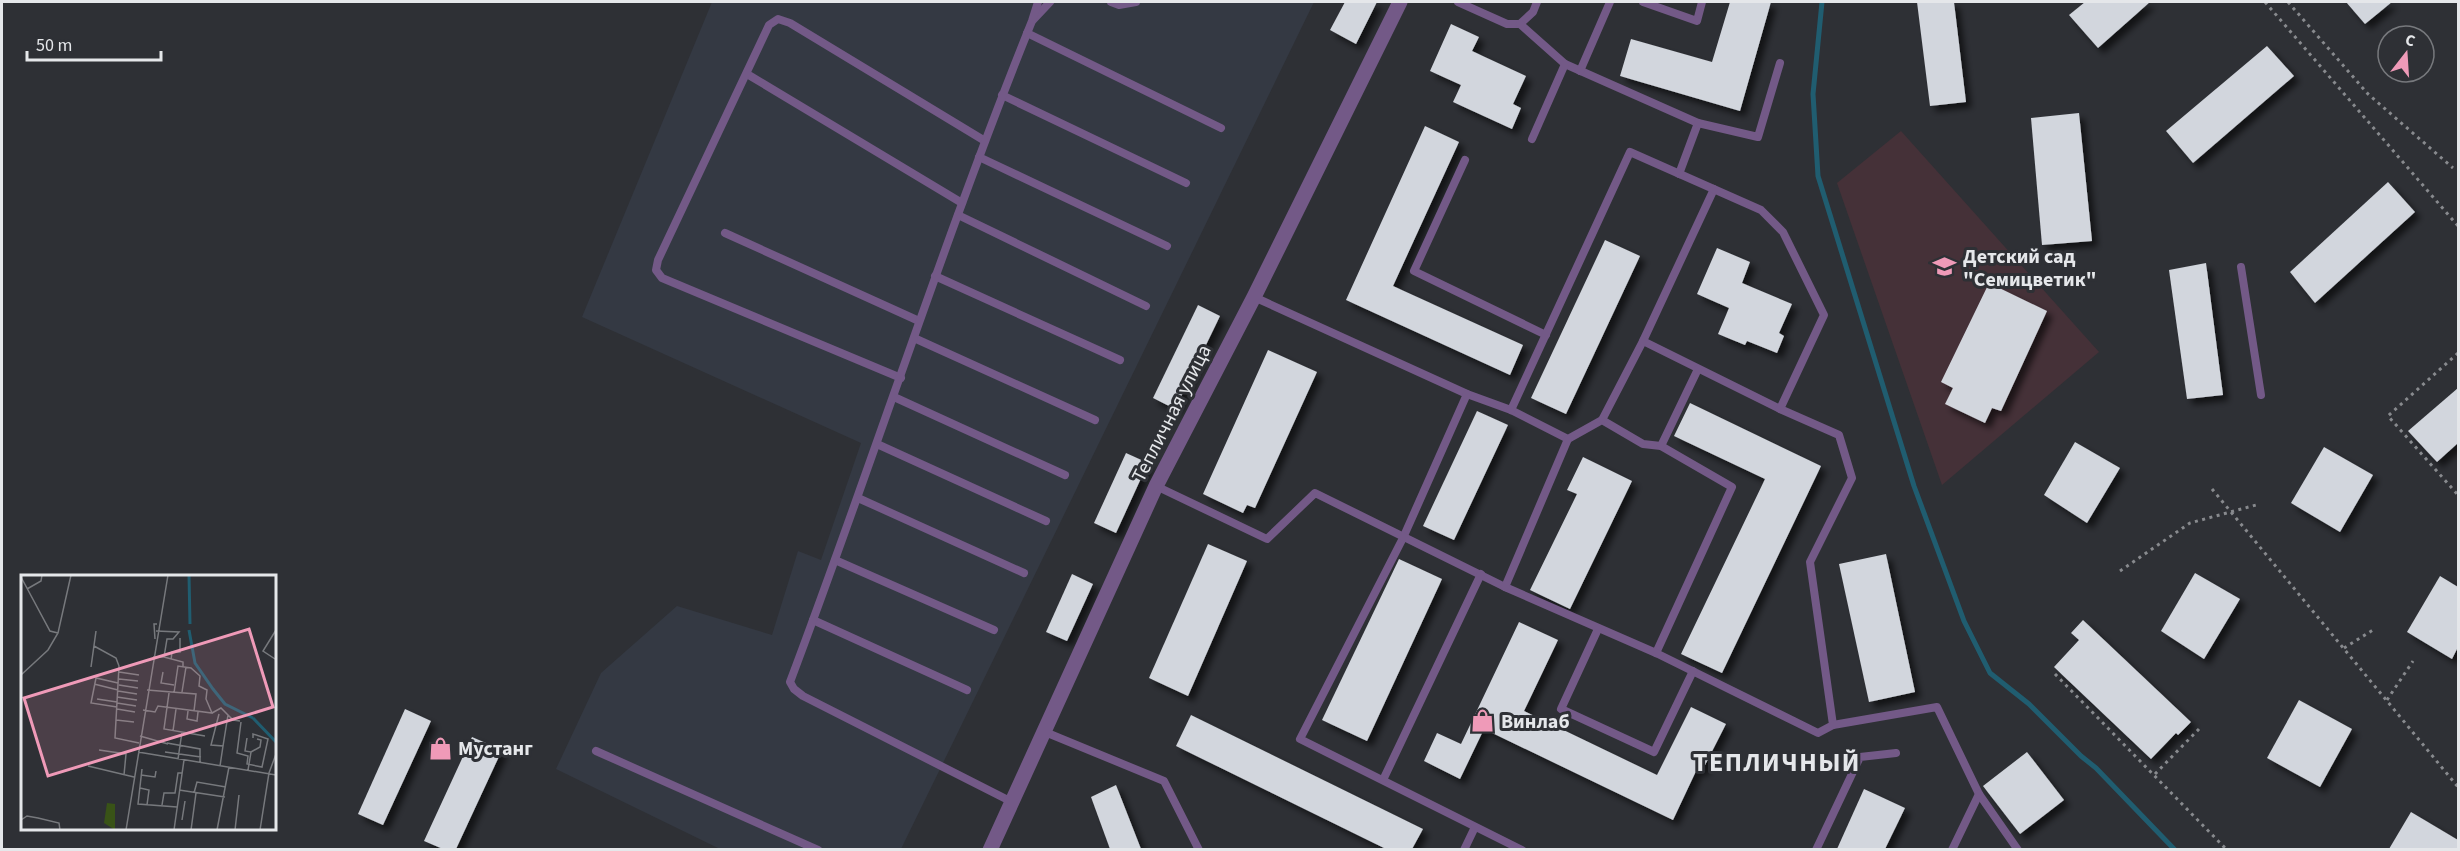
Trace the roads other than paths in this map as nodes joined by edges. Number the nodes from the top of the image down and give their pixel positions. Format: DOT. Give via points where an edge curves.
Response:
graph roads {
  1 [pos="1038,2"];
  2 [pos="1050,2"];
  3 [pos="1111,2"];
  4 [pos="1136,2"];
  5 [pos="1400,2"];
  6 [pos="1458,2"];
  7 [pos="1537,2"];
  8 [pos="1610,2"];
  9 [pos="1643,2"];
  10 [pos="1702,2"];
  11 [pos="1032,21"];
  12 [pos="1520,24"];
  13 [pos="1027,33"];
  14 [pos="1780,63"];
  15 [pos="1565,64"];
  16 [pos="1580,71"];
  17 [pos="747,74"];
  18 [pos="1002,95"];
  19 [pos="1698,123"];
  20 [pos="1221,128"];
  21 [pos="1532,139"];
  22 [pos="985,141"];
  23 [pos="979,156"];
  24 [pos="1465,160"];
  25 [pos="1679,174"];
  26 [pos="1186,183"];
  27 [pos="1714,189"];
  28 [pos="962,203"];
  29 [pos="958,215"];
  30 [pos="725,233"];
  31 [pos="1167,246"];
  32 [pos="2241,267"];
  33 [pos="935,276"];
  34 [pos="1254,297"];
  35 [pos="1146,306"];
  36 [pos="919,321"];
  37 [pos="1546,335"];
  38 [pos="914,338"];
  39 [pos="1643,341"];
  40 [pos="1120,360"];
  41 [pos="1698,369"];
  42 [pos="901,378"];
  43 [pos="1467,394"];
  44 [pos="2261,395"];
  45 [pos="894,397"];
  46 [pos="1780,409"];
  47 [pos="1511,410"];
  48 [pos="1095,420"];
  49 [pos="1602,420"];
  50 [pos="1568,439"];
  51 [pos="877,444"];
  52 [pos="1661,446"];
  53 [pos="1065,475"];
  54 [pos="1156,486"];
  55 [pos="858,498"];
  56 [pos="1046,520"];
  57 [pos="1403,538"];
  58 [pos="835,560"];
  59 [pos="1024,573"];
  60 [pos="1481,574"];
  61 [pos="1505,587"];
  62 [pos="813,620"];
  63 [pos="1598,629"];
  64 [pos="994,630"];
  65 [pos="1656,653"];
  66 [pos="1693,672"];
  67 [pos="967,690"];
  68 [pos="1833,725"];
  69 [pos="1045,732"];
  70 [pos="596,751"];
  71 [pos="1896,753"];
  72 [pos="1383,780"];
  73 [pos="1979,794"];
  74 [pos="1012,802"];
  75 [pos="1475,826"];
  76 [pos="818,849"];
  77 [pos="990,849"];
  78 [pos="1199,849"];
  79 [pos="1464,849"];
  80 [pos="1522,849"];
  81 [pos="1816,849"];
  82 [pos="1952,849"];
  83 [pos="2018,849"];
  1 -- 11 [label="lane"];
  2 -- 11 [label="lane"];
  3 -- 4 [label="lane"];
  5 -- 34 [label="street, Тепличная улица"];
  6 -- 12 [label="lane" via="1507,24"];
  7 -- 12 [label="lane"];
  8 -- 16 [label="lane"];
  9 -- 10 [label="lane" via="1697,21"];
  11 -- 13 [label="lane"];
  12 -- 15 [label="lane"];
  13 -- 18 [label="lane"];
  13 -- 20 [label="lane"];
  14 -- 19 [label="lane" via="1758,137"];
  15 -- 16 [label="lane"];
  15 -- 21 [label="lane"];
  16 -- 19 [label="lane"];
  17 -- 22 [label="lane" via="769,25 778,19"];
  17 -- 28 [label="lane"];
  17 -- 42 [label="lane" via="656,270 662,278"];
  18 -- 22 [label="lane"];
  18 -- 26 [label="lane"];
  19 -- 25 [label="lane"];
  22 -- 23 [label="lane"];
  23 -- 28 [label="lane"];
  23 -- 31 [label="lane"];
  24 -- 37 [label="lane" via="1414,271"];
  25 -- 27 [label="lane"];
  25 -- 37 [label="lane" via="1630,152"];
  27 -- 39 [label="lane"];
  27 -- 46 [label="lane" via="1761,210 1783,232 1824,315"];
  28 -- 29 [label="lane"];
  29 -- 33 [label="lane"];
  29 -- 35 [label="lane"];
  30 -- 36 [label="lane"];
  32 -- 44 [label="lane"];
  33 -- 36 [label="lane"];
  33 -- 40 [label="lane"];
  34 -- 43 [label="lane"];
  34 -- 54 [label="street, Тепличная улица"];
  36 -- 38 [label="lane"];
  37 -- 47 [label="lane"];
  38 -- 42 [label="lane"];
  38 -- 48 [label="lane"];
  39 -- 41 [label="lane"];
  39 -- 49 [label="lane"];
  41 -- 46 [label="lane"];
  41 -- 52 [label="lane"];
  42 -- 45 [label="lane"];
  43 -- 47 [label="lane"];
  43 -- 57 [label="lane"];
  45 -- 51 [label="lane"];
  45 -- 53 [label="lane"];
  46 -- 68 [label="lane" via="1839,435 1852,478 1810,562"];
  47 -- 50 [label="lane"];
  49 -- 50 [label="lane"];
  49 -- 52 [label="lane" via="1643,444"];
  50 -- 61 [label="lane"];
  51 -- 55 [label="lane"];
  51 -- 56 [label="lane"];
  52 -- 65 [label="lane" via="1732,487"];
  54 -- 57 [label="lane" via="1267,539 1315,493"];
  54 -- 69 [label="street, Тепличная улица"];
  55 -- 58 [label="lane"];
  55 -- 59 [label="lane"];
  57 -- 60 [label="lane"];
  57 -- 72 [label="lane" via="1300,739"];
  58 -- 62 [label="lane"];
  58 -- 64 [label="lane"];
  60 -- 61 [label="lane"];
  60 -- 72 [label="lane"];
  61 -- 63 [label="lane"];
  62 -- 67 [label="lane"];
  62 -- 74 [label="lane" via="790,682 794,689"];
  63 -- 65 [label="lane"];
  63 -- 66 [label="lane" via="1561,709 1654,752"];
  65 -- 66 [label="lane"];
  66 -- 68 [label="lane" via="1818,733"];
  68 -- 73 [label="lane" via="1937,707"];
  69 -- 74 [label="street, Тепличная улица"];
  69 -- 78 [label="lane" via="1164,781"];
  70 -- 76 [label="lane"];
  71 -- 81 [label="lane" via="1860,757"];
  72 -- 75 [label="lane"];
  73 -- 82 [label="lane"];
  73 -- 83 [label="lane"];
  74 -- 77 [label="street, Тепличная улица"];
  75 -- 79 [label="lane"];
  75 -- 80 [label="lane"];
}
